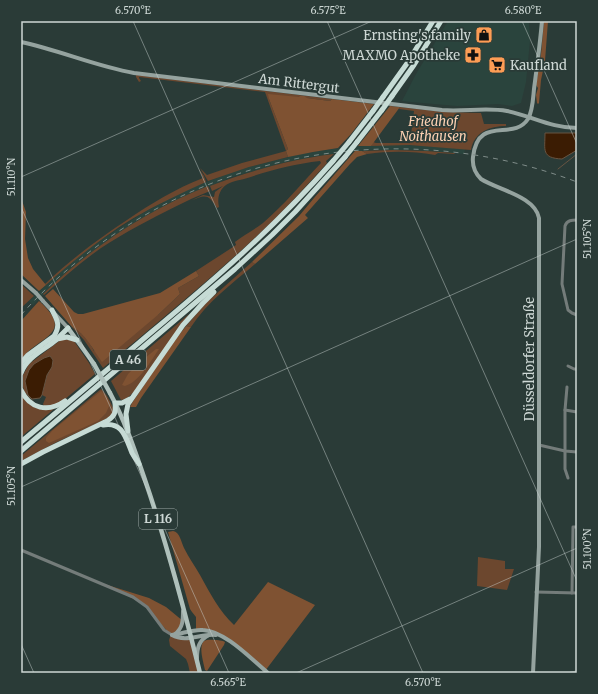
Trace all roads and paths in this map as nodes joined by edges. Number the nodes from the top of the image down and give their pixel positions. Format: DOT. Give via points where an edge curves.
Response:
graph roads {
  1 [pos="434,21"];
  2 [pos="441,21"];
  3 [pos="542,21"];
  4 [pos="21,42"];
  5 [pos="528,117"];
  6 [pos="577,128"];
  7 [pos="577,220"];
  8 [pos="235,269"];
  9 [pos="21,280"];
  10 [pos="52,310"];
  11 [pos="577,314"];
  12 [pos="68,328"];
  13 [pos="55,338"];
  14 [pos="77,340"];
  15 [pos="21,363"];
  16 [pos="568,366"];
  17 [pos="577,369"];
  18 [pos="21,373"];
  19 [pos="88,386"];
  20 [pos="567,387"];
  21 [pos="21,390"];
  22 [pos="133,396"];
  23 [pos="116,403"];
  24 [pos="565,410"];
  25 [pos="577,412"];
  26 [pos="94,428"];
  27 [pos="128,431"];
  28 [pos="21,442"];
  29 [pos="539,445"];
  30 [pos="21,451"];
  31 [pos="565,451"];
  32 [pos="577,452"];
  33 [pos="21,464"];
  34 [pos="140,464"];
  35 [pos="568,478"];
  36 [pos="577,527"];
  37 [pos="575,544"];
  38 [pos="21,550"];
  39 [pos="536,592"];
  40 [pos="572,593"];
  41 [pos="577,593"];
  42 [pos="182,601"];
  43 [pos="190,632"];
  44 [pos="211,634"];
  45 [pos="172,635"];
  46 [pos="223,636"];
  47 [pos="191,637"];
  48 [pos="197,662"];
  49 [pos="267,671"];
  50 [pos="577,672"];
  51 [pos="200,673"];
  52 [pos="533,673"];
  53 [pos="571,673"];
  1 -- 19 [label="highway, A 46, bridge" via="373,111 333,161 291,207 196,295"];
  2 -- 8 [label="highway, A 46, bridge" via="414,65 345,157 295,212"];
  3 -- 5 [label="street"];
  4 -- 5 [label="street, Am Rittergut" via="138,74 444,111 503,110"];
  5 -- 6 [label="street, Am Rittergut" via="556,126"];
  5 -- 29 [label="street, Düsseldorfer Straße" via="516,128 486,133 477,142 472,164 481,179 529,202 538,215"];
  7 -- 11 [label="street" via="570,220 565,227 562,281 567,306 570,312"];
  8 -- 22 [label="highway" via="183,325"];
  8 -- 30 [label="highway, A 46"];
  9 -- 10 [label="street, L 116, bridge"];
  10 -- 12 [label="street, L 116"];
  10 -- 13 [label="highway" via="58,323"];
  12 -- 13 [label="highway"];
  12 -- 14 [label="main road, L 116"];
  13 -- 14 [label="highway" via="67,337"];
  13 -- 15 [label="highway" via="28,355"];
  13 -- 18 [label="highway" via="24,366"];
  14 -- 23 [label="main road, L 116, bridge"];
  16 -- 17 [label="street"];
  19 -- 21 [label="highway" via="61,404 49,408 32,404"];
  19 -- 28 [label="highway, A 46"];
  20 -- 24 [label="street"];
  22 -- 23 [label="highway" via="123,403"];
  22 -- 27 [label="highway" via="126,409"];
  23 -- 26 [label="highway" via="114,416"];
  23 -- 27 [label="main road, L 116"];
  24 -- 25 [label="street"];
  24 -- 31 [label="street"];
  26 -- 33 [label="highway"];
  26 -- 34 [label="highway" via="110,424 120,428"];
  27 -- 34 [label="main road, L 116"];
  29 -- 31 [label="street"];
  29 -- 39 [label="street, Düsseldorfer Straße" via="539,547"];
  31 -- 32 [label="street"];
  31 -- 35 [label="street"];
  34 -- 42 [label="main road, L 116"];
  36 -- 37 [label="street" via="573,527"];
  37 -- 40 [label="street"];
  38 -- 45 [label="street" via="133,597 147,607 163,629"];
  39 -- 40 [label="street"];
  39 -- 52 [label="street, Düsseldorfer Straße"];
  40 -- 41 [label="street"];
  42 -- 43 [label="main road, L 116"];
  42 -- 45 [label="street" via="182,625 178,632"];
  43 -- 45 [label="street"];
  43 -- 46 [label="street" via="208,630"];
  43 -- 47 [label="main road, L 116"];
  44 -- 46 [label="street"];
  44 -- 47 [label="street"];
  44 -- 48 [label="street" via="199,645"];
  45 -- 47 [label="street" via="180,638"];
  46 -- 49 [label="street"];
  47 -- 48 [label="main road, L 116"];
  48 -- 51 [label="main road, L 116"];
  50 -- 53 [label="street"];
}
